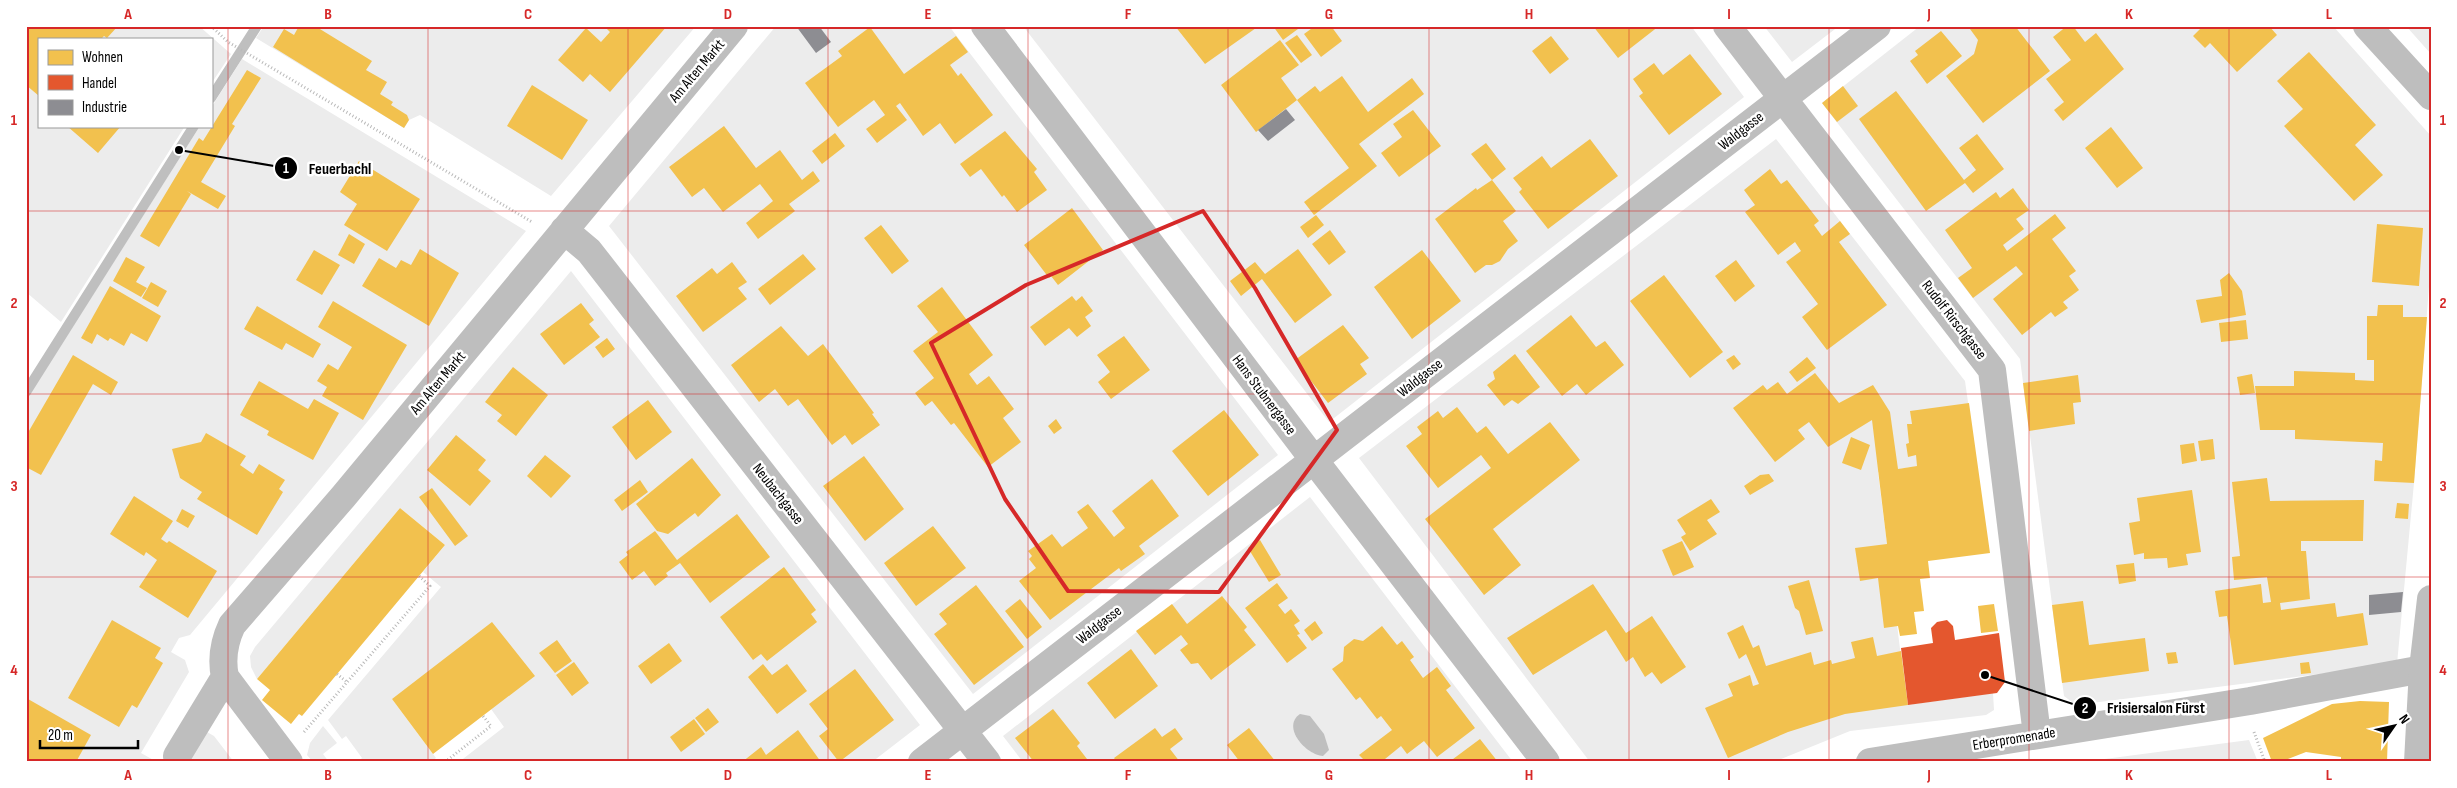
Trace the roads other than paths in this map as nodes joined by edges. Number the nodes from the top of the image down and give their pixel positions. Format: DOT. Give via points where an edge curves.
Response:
graph roads {
  1 [pos="734,26"];
  2 [pos="985,26"];
  3 [pos="1727,26"];
  4 [pos="1877,26"];
  5 [pos="2367,26"];
  6 [pos="2431,96"];
  7 [pos="1783,99"];
  8 [pos="561,235"];
  9 [pos="1314,460"];
  10 [pos="2431,599"];
  11 [pos="2423,669"];
  12 [pos="226,677"];
  13 [pos="963,730"];
  14 [pos="2037,735"];
  15 [pos="177,756"];
  16 [pos="287,759"];
  17 [pos="922,762"];
  18 [pos="987,762"];
  19 [pos="1546,762"];
  20 [pos="1870,762"];
  21 [pos="2418,762"];
  1 -- 8 [label="street, Am Alten Markt"];
  2 -- 9 [label="street, Hans Stubnergasse"];
  3 -- 7 [label="street, Rudolf Rirschgasse"];
  4 -- 7 [label="street, Waldgasse"];
  5 -- 6 [label="street"];
  7 -- 9 [label="street, Waldgasse"];
  7 -- 14 [label="street, Rudolf Rirschgasse" via="1992,370"];
  8 -- 12 [label="street, Am Alten Markt" via="232,625 225,642 223,660"];
  8 -- 13 [label="street, Neubachgasse" via="589,251"];
  9 -- 13 [label="street, Waldgasse"];
  9 -- 19 [label="street, Hans Stubnergasse"];
  10 -- 11 [label="street"];
  11 -- 14 [label="street, Erberpromenade"];
  11 -- 21 [label="street"];
  12 -- 15 [label="street"];
  12 -- 16 [label="street"];
  13 -- 17 [label="street, Waldgasse"];
  13 -- 18 [label="street, Neubachgasse"];
  14 -- 20 [label="street, Erberpromenade"];
}
